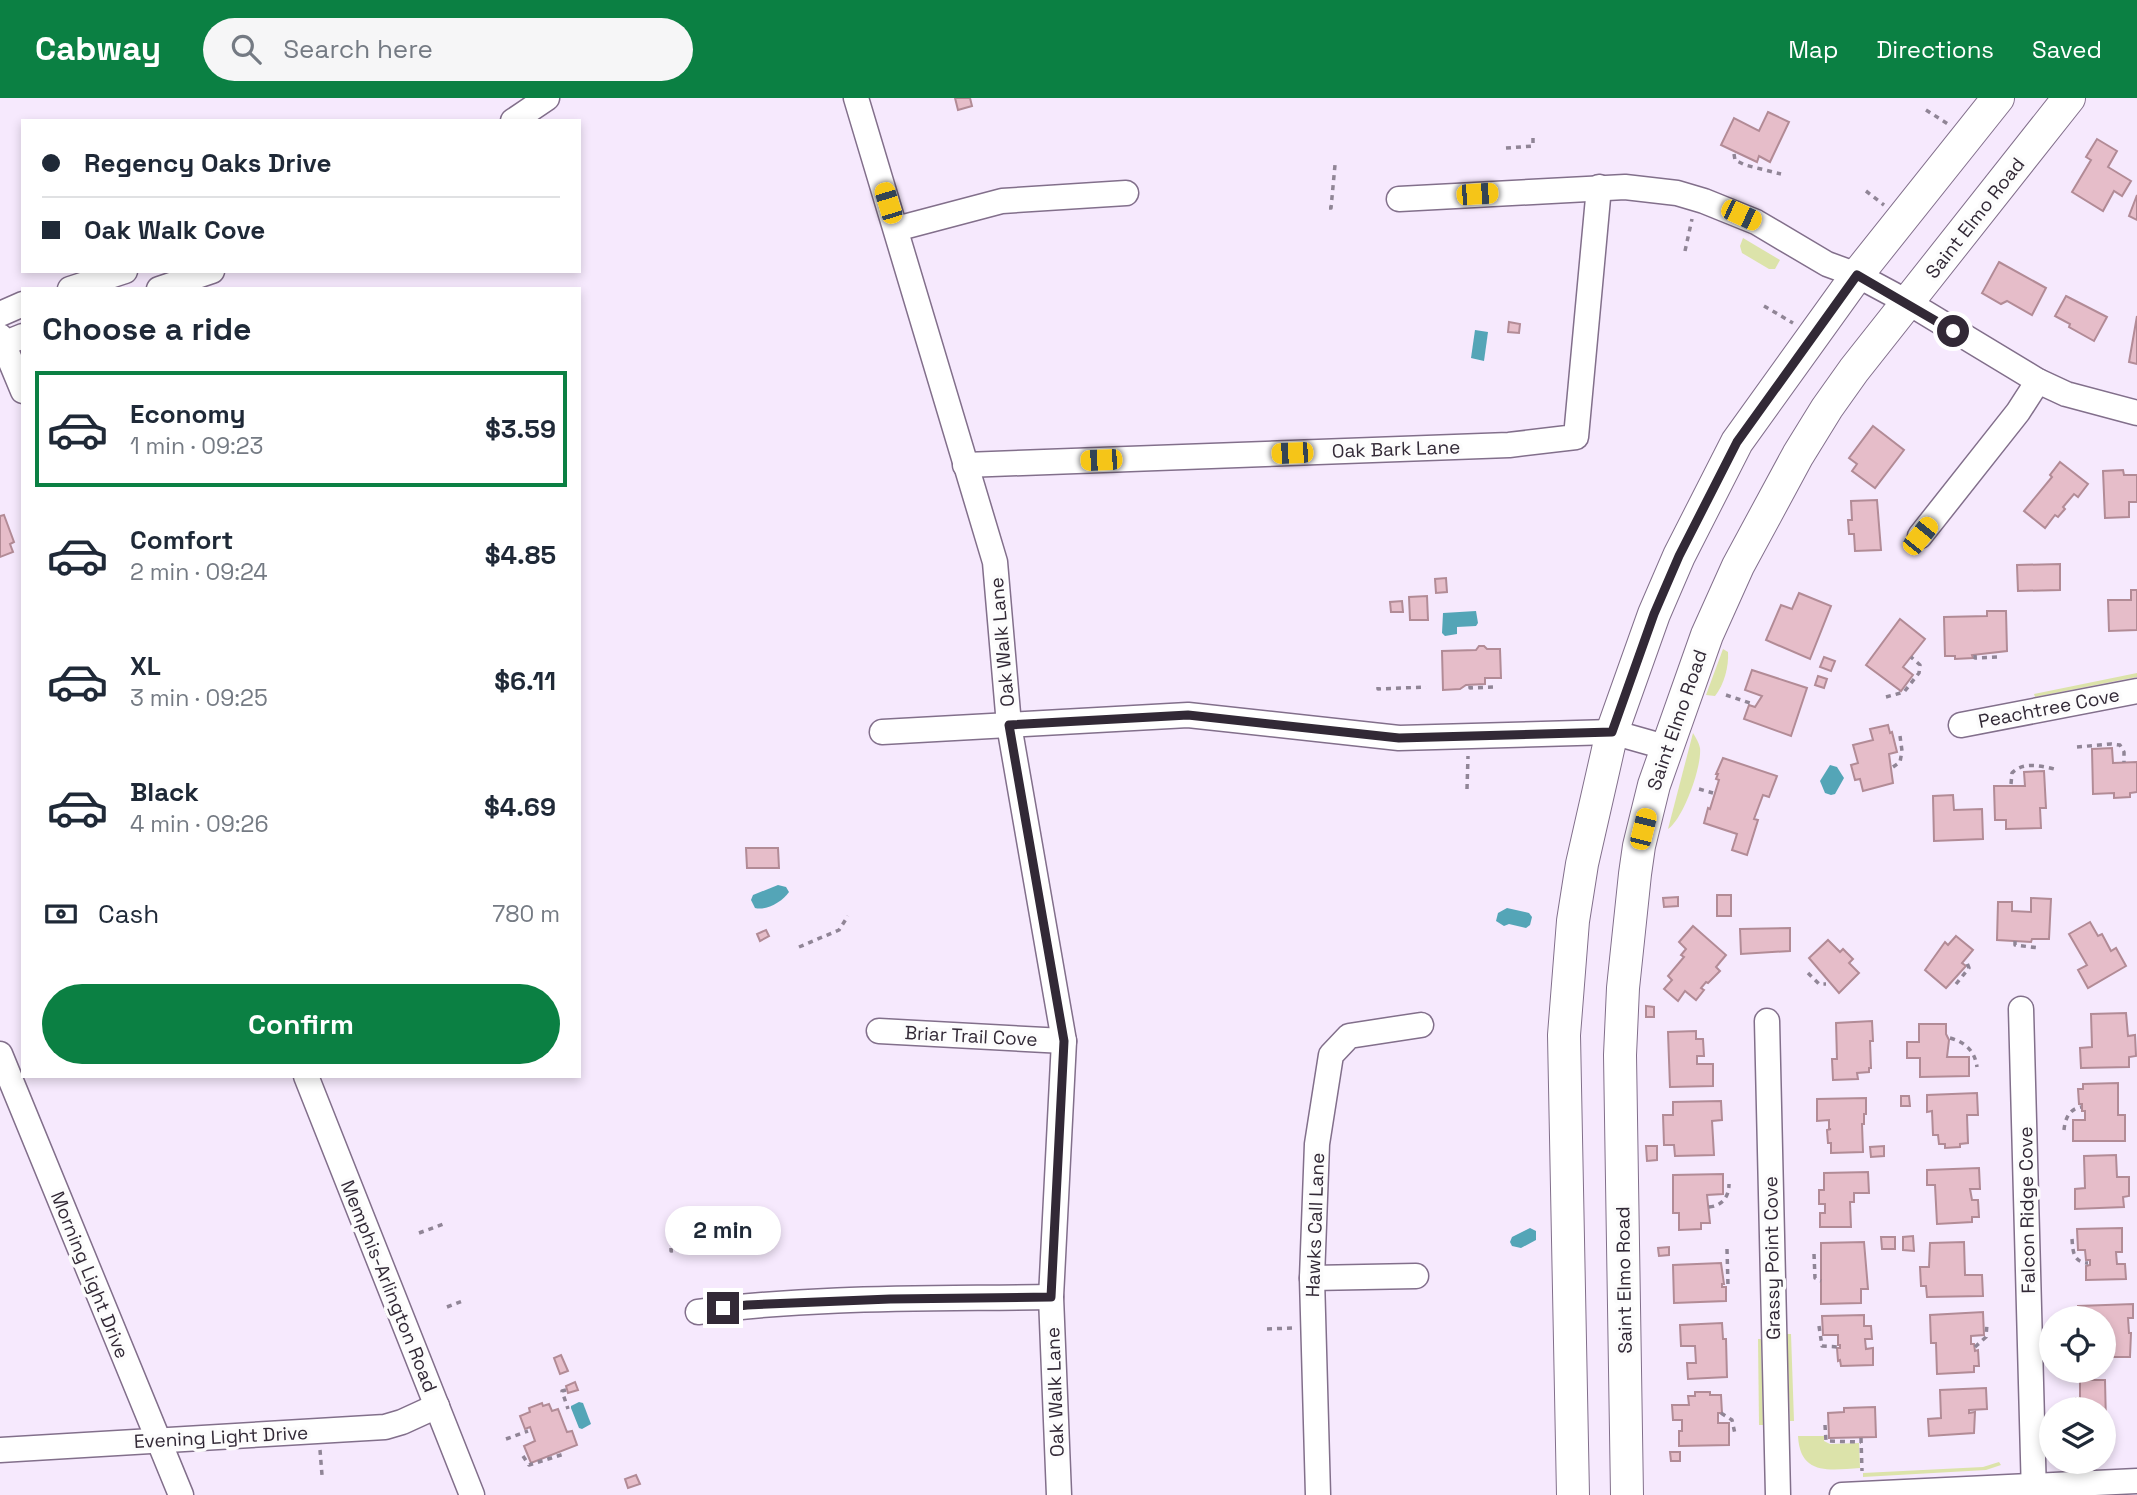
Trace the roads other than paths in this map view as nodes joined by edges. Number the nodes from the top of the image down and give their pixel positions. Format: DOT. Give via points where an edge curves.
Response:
graph roads {
  1 [pos="547,98"];
  2 [pos="856,98"];
  3 [pos="1998,98"];
  4 [pos="2069,98"];
  5 [pos="516,119"];
  6 [pos="1600,187"];
  7 [pos="1126,193"];
  8 [pos="1399,199"];
  9 [pos="896,229"];
  10 [pos="119,273"];
  11 [pos="206,273"];
  12 [pos="1857,275"];
  13 [pos="76,287"];
  14 [pos="165,287"];
  15 [pos="1909,303"];
  16 [pos="21,305"];
  17 [pos="0,314"];
  18 [pos="9,339"];
  19 [pos="2038,381"];
  20 [pos="21,384"];
  21 [pos="2137,413"];
  22 [pos="965,465"];
  23 [pos="1920,536"];
  24 [pos="2137,691"];
  25 [pos="1009,725"];
  26 [pos="1961,725"];
  27 [pos="882,732"];
  28 [pos="1612,732"];
  29 [pos="1665,747"];
  30 [pos="2021,1009"];
  31 [pos="1767,1021"];
  32 [pos="1421,1026"];
  33 [pos="879,1031"];
  34 [pos="1064,1041"];
  35 [pos="0,1054"];
  36 [pos="307,1078"];
  37 [pos="1416,1276"];
  38 [pos="1312,1278"];
  39 [pos="1051,1297"];
  40 [pos="698,1311"];
  41 [pos="437,1406"];
  42 [pos="159,1440"];
  43 [pos="0,1450"];
  44 [pos="2137,1481"];
  45 [pos="2034,1491"];
  46 [pos="181,1495"];
  47 [pos="472,1495"];
  48 [pos="1059,1495"];
  49 [pos="1318,1495"];
  50 [pos="1573,1495"];
  51 [pos="1628,1495"];
  52 [pos="1778,1495"];
  53 [pos="1842,1495"];
  1 -- 5 [label="street"];
  2 -- 9 [label="street, Oak Walk Lane"];
  3 -- 12 [label="main road"];
  4 -- 15 [label="main road, Saint Elmo Road"];
  6 -- 8 [label="street"];
  6 -- 12 [label="street" via="1677,193 1727,209 1827,264"];
  6 -- 22 [label="street, Oak Bark Lane" via="1576,437 1509,445"];
  7 -- 9 [label="street" via="1002,201"];
  9 -- 22 [label="street, Oak Walk Lane"];
  10 -- 13 [label="street"];
  11 -- 14 [label="street"];
  12 -- 15 [label="street"];
  12 -- 28 [label="main road" via="1737,442 1659,602"];
  15 -- 19 [label="street"];
  15 -- 29 [label="main road, Saint Elmo Road" via="1854,370 1792,466 1738,566"];
  16 -- 17 [label="street"];
  18 -- 20 [label="street"];
  19 -- 21 [label="street" via="2066,394"];
  19 -- 23 [label="street"];
  22 -- 25 [label="street, Oak Walk Lane" via="995,562"];
  24 -- 26 [label="street, Peachtree Cove"];
  25 -- 27 [label="street"];
  25 -- 28 [label="street" via="1188,715 1399,738"];
  25 -- 34 [label="street, Oak Walk Lane"];
  28 -- 29 [label="street"];
  28 -- 50 [label="main road" via="1573,920 1564,1035"];
  29 -- 51 [label="main road, Saint Elmo Road" via="1639,846 1623,988 1620,1055"];
  30 -- 45 [label="street, Falcon Ridge Cove"];
  31 -- 52 [label="street, Grassy Point Cove"];
  32 -- 38 [label="street, Hawks Call Lane" via="1349,1036 1331,1055 1317,1144"];
  33 -- 34 [label="street, Briar Trail Cove"];
  34 -- 39 [label="street, Oak Walk Lane"];
  35 -- 42 [label="street, Morning Light Drive"];
  36 -- 41 [label="street, Memphis-Arlington Road"];
  37 -- 38 [label="street"];
  38 -- 49 [label="street, Hawks Call Lane"];
  39 -- 40 [label="street" via="747,1305"];
  39 -- 48 [label="street, Oak Walk Lane"];
  41 -- 42 [label="street, Evening Light Drive" via="384,1427"];
  41 -- 47 [label="street, Memphis-Arlington Road"];
  42 -- 43 [label="street, Evening Light Drive"];
  42 -- 46 [label="street, Morning Light Drive"];
  44 -- 45 [label="street"];
  45 -- 53 [label="street"];
}
